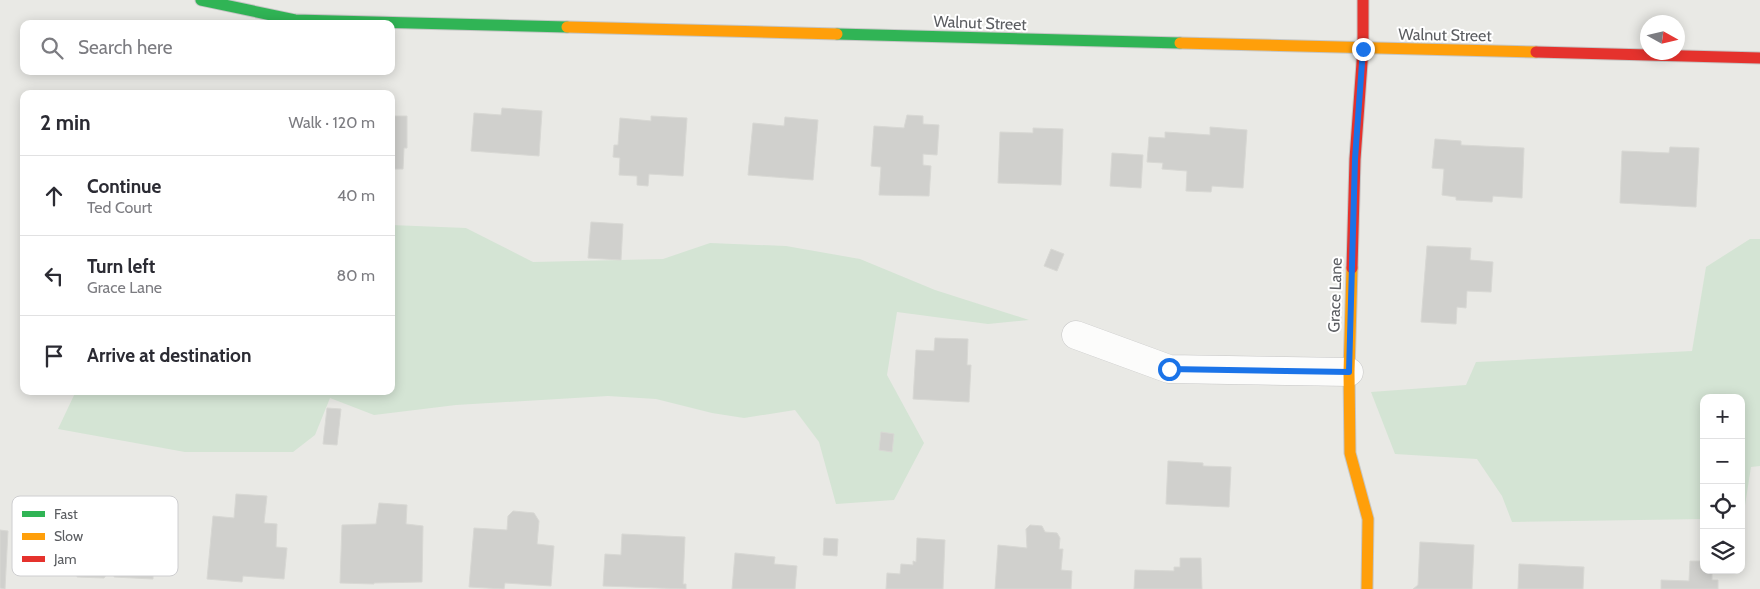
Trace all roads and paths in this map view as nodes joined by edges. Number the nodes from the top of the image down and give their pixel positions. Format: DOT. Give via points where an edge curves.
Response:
graph roads {
  1 [pos="201,0"];
  2 [pos="1363,0"];
  3 [pos="295,20"];
  4 [pos="395,23"];
  5 [pos="1363,49"];
  6 [pos="1760,58"];
  7 [pos="1076,335"];
  8 [pos="1349,372"];
  9 [pos="1368,589"];
  1 -- 3 [label="street, Walnut Street"];
  2 -- 5 [label="street, Grace Lane"];
  4 -- 5 [label="street, Walnut Street"];
  5 -- 6 [label="street, Walnut Street"];
  5 -- 8 [label="street, Grace Lane" via="1355,159"];
  7 -- 8 [label="street" via="1169,369"];
  8 -- 9 [label="street, Grace Lane" via="1350,453 1368,519"];
}
